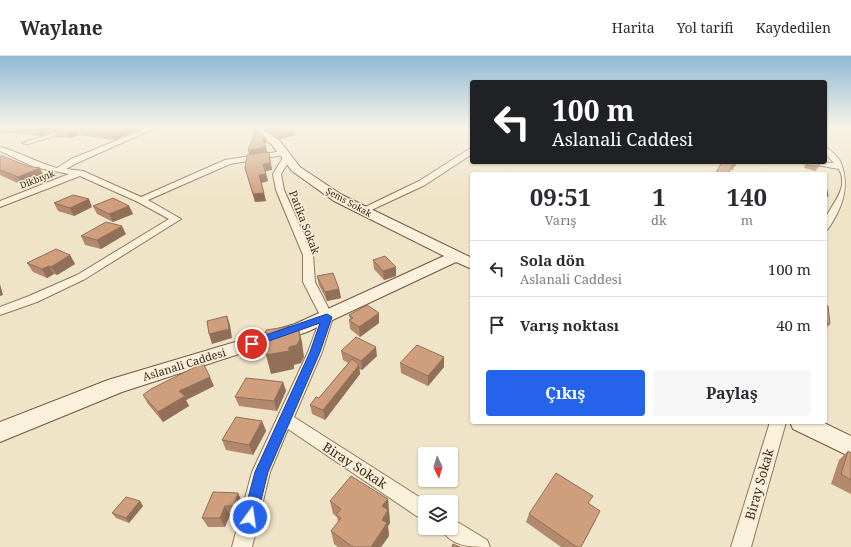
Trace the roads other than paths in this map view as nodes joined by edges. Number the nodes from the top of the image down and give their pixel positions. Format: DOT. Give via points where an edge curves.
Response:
graph roads {
  1 [pos="6,151"];
  2 [pos="99,151"];
  3 [pos="282,151"];
  4 [pos="827,151"];
  5 [pos="470,152"];
  6 [pos="285,155"];
  7 [pos="827,159"];
  8 [pos="822,164"];
  9 [pos="843,168"];
  10 [pos="58,171"];
  11 [pos="80,173"];
  12 [pos="141,200"];
  13 [pos="0,204"];
  14 [pos="362,210"];
  15 [pos="827,224"];
  16 [pos="464,260"];
  17 [pos="0,311"];
  18 [pos="327,317"];
  19 [pos="285,419"];
  20 [pos="777,424"];
  21 [pos="805,424"];
  22 [pos="0,432"];
  23 [pos="851,448"];
  24 [pos="418,506"];
  25 [pos="458,533"];
  26 [pos="242,547"];
  27 [pos="480,547"];
  28 [pos="741,547"];
  1 -- 10 [label="street"];
  2 -- 10 [label="street"];
  3 -- 6 [label="street, Şems Sokak"];
  4 -- 9 [label="street"];
  5 -- 14 [label="street" via="422,183"];
  6 -- 12 [label="street" via="228,162"];
  6 -- 14 [label="street, Şems Sokak" via="296,169"];
  6 -- 18 [label="street, Patika Sokak" via="277,174 280,190 308,255 309,282"];
  7 -- 9 [label="street"];
  8 -- 9 [label="street"];
  9 -- 15 [label="street" via="848,182 841,204"];
  10 -- 11 [label="street"];
  11 -- 12 [label="street"];
  11 -- 13 [label="street, Dikbıyık"];
  12 -- 17 [label="street" via="176,219 81,277"];
  14 -- 16 [label="street, Şems Sokak"];
  16 -- 18 [label="street, Aslanali Caddesi"];
  18 -- 19 [label="street" via="315,352"];
  18 -- 22 [label="street, Aslanali Caddesi" via="266,339 115,386"];
  19 -- 24 [label="street, Biray Sokak"];
  19 -- 26 [label="street" via="261,472"];
  20 -- 28 [label="street, Biray Sokak"];
  21 -- 23 [label="street"];
  25 -- 27 [label="street"];
}
